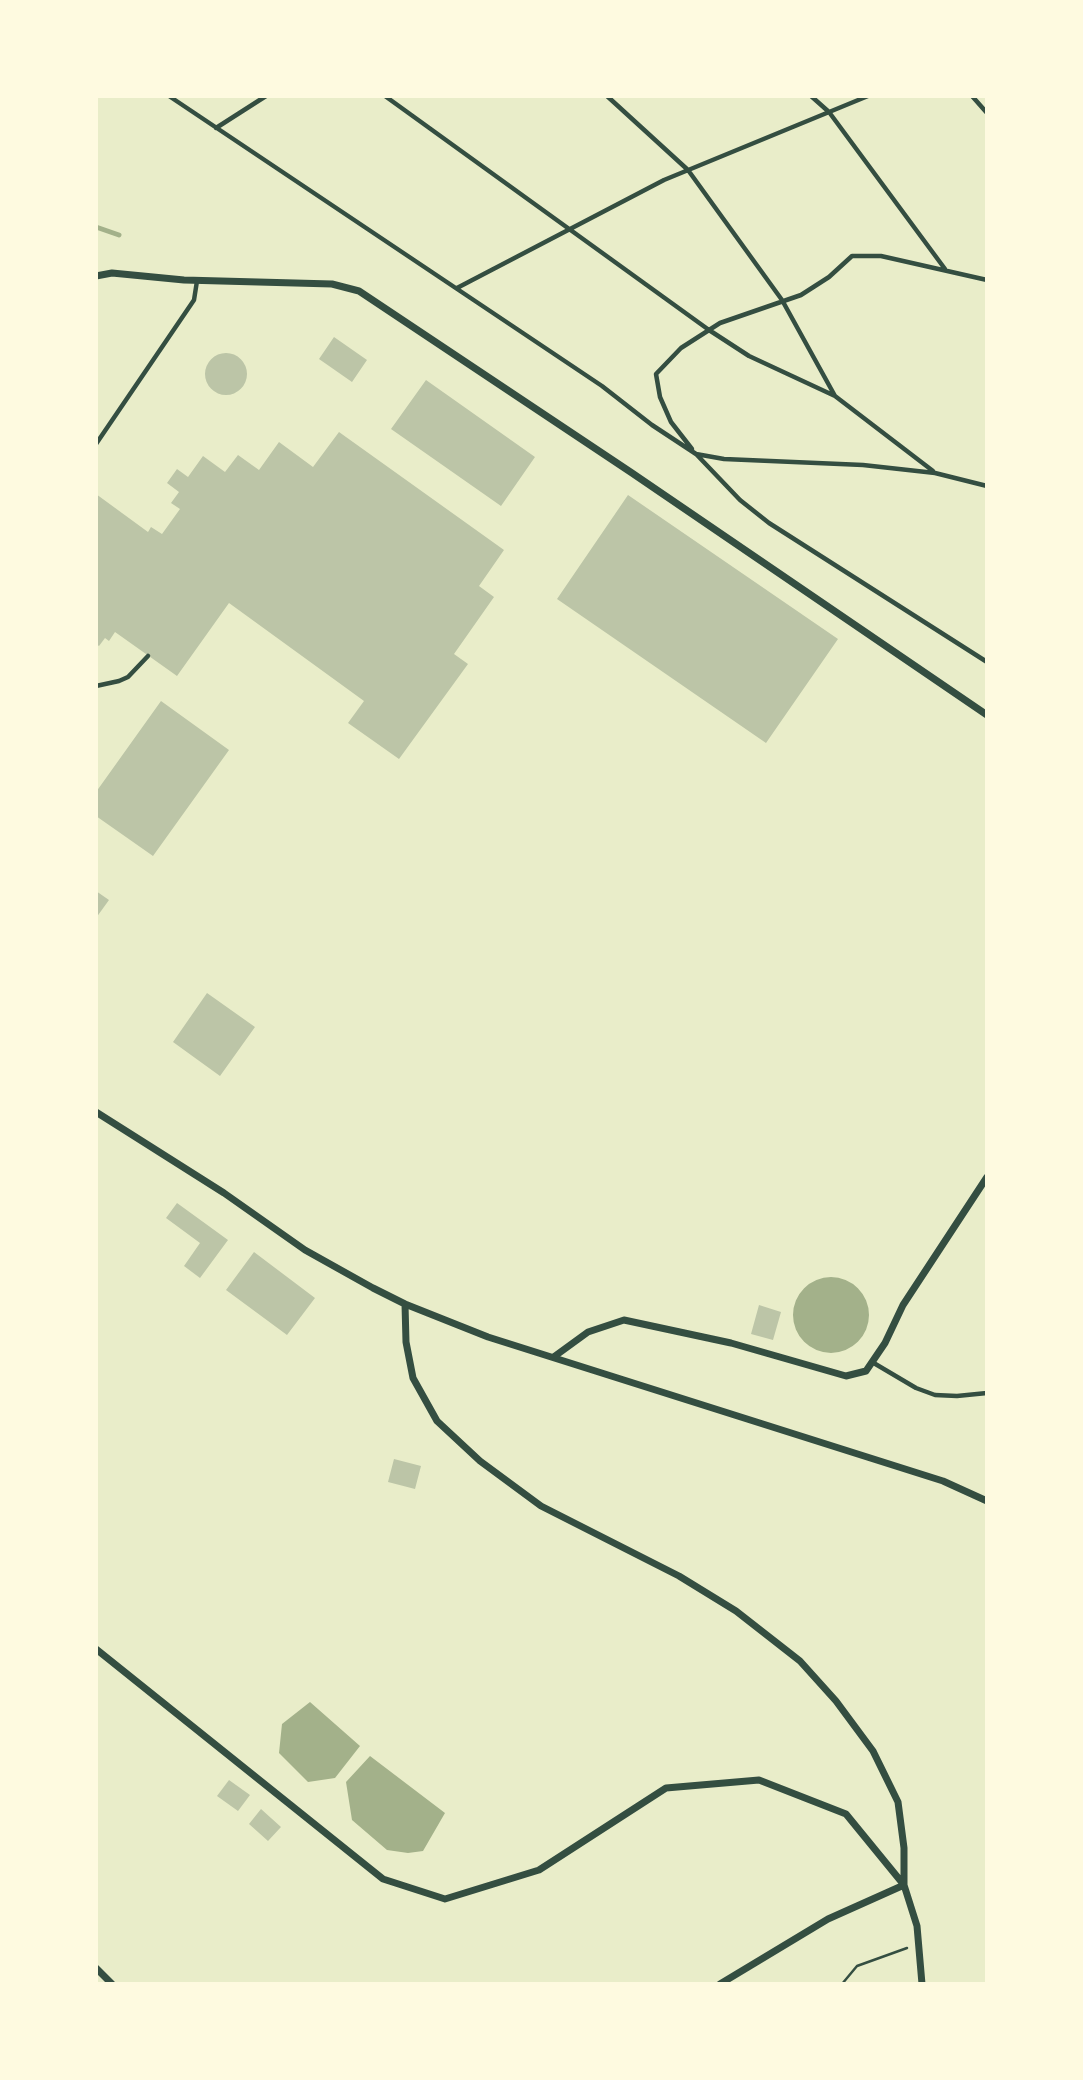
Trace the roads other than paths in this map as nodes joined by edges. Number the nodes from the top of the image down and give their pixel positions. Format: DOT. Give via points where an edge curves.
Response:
graph roads {
  1 [pos="169,96"];
  2 [pos="266,96"];
  3 [pos="385,96"];
  4 [pos="607,96"];
  5 [pos="811,96"];
  6 [pos="868,96"];
  7 [pos="972,96"];
  8 [pos="829,112"];
  9 [pos="987,113"];
  10 [pos="216,128"];
  11 [pos="688,170"];
  12 [pos="568,230"];
  13 [pos="945,270"];
  14 [pos="96,276"];
  15 [pos="987,279"];
  16 [pos="197,281"];
  17 [pos="457,289"];
  18 [pos="782,300"];
  19 [pos="709,330"];
  20 [pos="835,396"];
  21 [pos="96,444"];
  22 [pos="696,454"];
  23 [pos="935,472"];
  24 [pos="987,486"];
  25 [pos="148,656"];
  26 [pos="987,662"];
  27 [pos="96,685"];
  28 [pos="987,715"];
  29 [pos="96,1112"];
  30 [pos="987,1177"];
  31 [pos="405,1304"];
  32 [pos="555,1356"];
  33 [pos="872,1362"];
  34 [pos="987,1393"];
  35 [pos="987,1501"];
  36 [pos="96,1649"];
  37 [pos="904,1885"];
  38 [pos="96,1968"];
  39 [pos="111,1984"];
  40 [pos="720,1984"];
  41 [pos="922,1984"];
  1 -- 10 [label="lane"];
  2 -- 10 [label="lane"];
  3 -- 12 [label="lane"];
  4 -- 11 [label="lane"];
  5 -- 8 [label="lane"];
  6 -- 8 [label="lane"];
  7 -- 9 [label="lane"];
  8 -- 11 [label="lane"];
  8 -- 13 [label="lane"];
  10 -- 17 [label="lane"];
  11 -- 12 [label="lane"];
  11 -- 18 [label="lane"];
  12 -- 17 [label="lane"];
  12 -- 19 [label="lane"];
  13 -- 15 [label="lane"];
  13 -- 18 [label="lane" via="881,256 852,256 801,295"];
  14 -- 16 [label="street" via="112,273"];
  16 -- 21 [label="lane" via="194,300"];
  16 -- 28 [label="street" via="331,284 359,291"];
  17 -- 22 [label="lane"];
  18 -- 19 [label="lane"];
  18 -- 20 [label="lane"];
  19 -- 20 [label="lane" via="749,356"];
  19 -- 22 [label="lane" via="681,348 656,374 671,422"];
  20 -- 23 [label="lane"];
  22 -- 23 [label="lane"];
  22 -- 26 [label="lane" via="769,523"];
  23 -- 24 [label="lane"];
  25 -- 27 [label="lane" via="128,677"];
  29 -- 31 [label="street" via="306,1250"];
  30 -- 33 [label="street"];
  31 -- 32 [label="street"];
  31 -- 37 [label="street" via="413,1378 437,1421 480,1461 541,1506 679,1576 736,1611 800,1661 836,1700 873,1751 898,1802"];
  32 -- 33 [label="street" via="588,1332 624,1320 731,1343 846,1376 866,1371"];
  32 -- 35 [label="street" via="943,1480"];
  33 -- 34 [label="lane" via="935,1395"];
  36 -- 37 [label="street" via="383,1879 445,1899 539,1870 666,1788 759,1780 846,1814"];
  37 -- 40 [label="street" via="828,1919"];
  37 -- 41 [label="street" via="917,1926"];
  38 -- 39 [label="street"];
}
